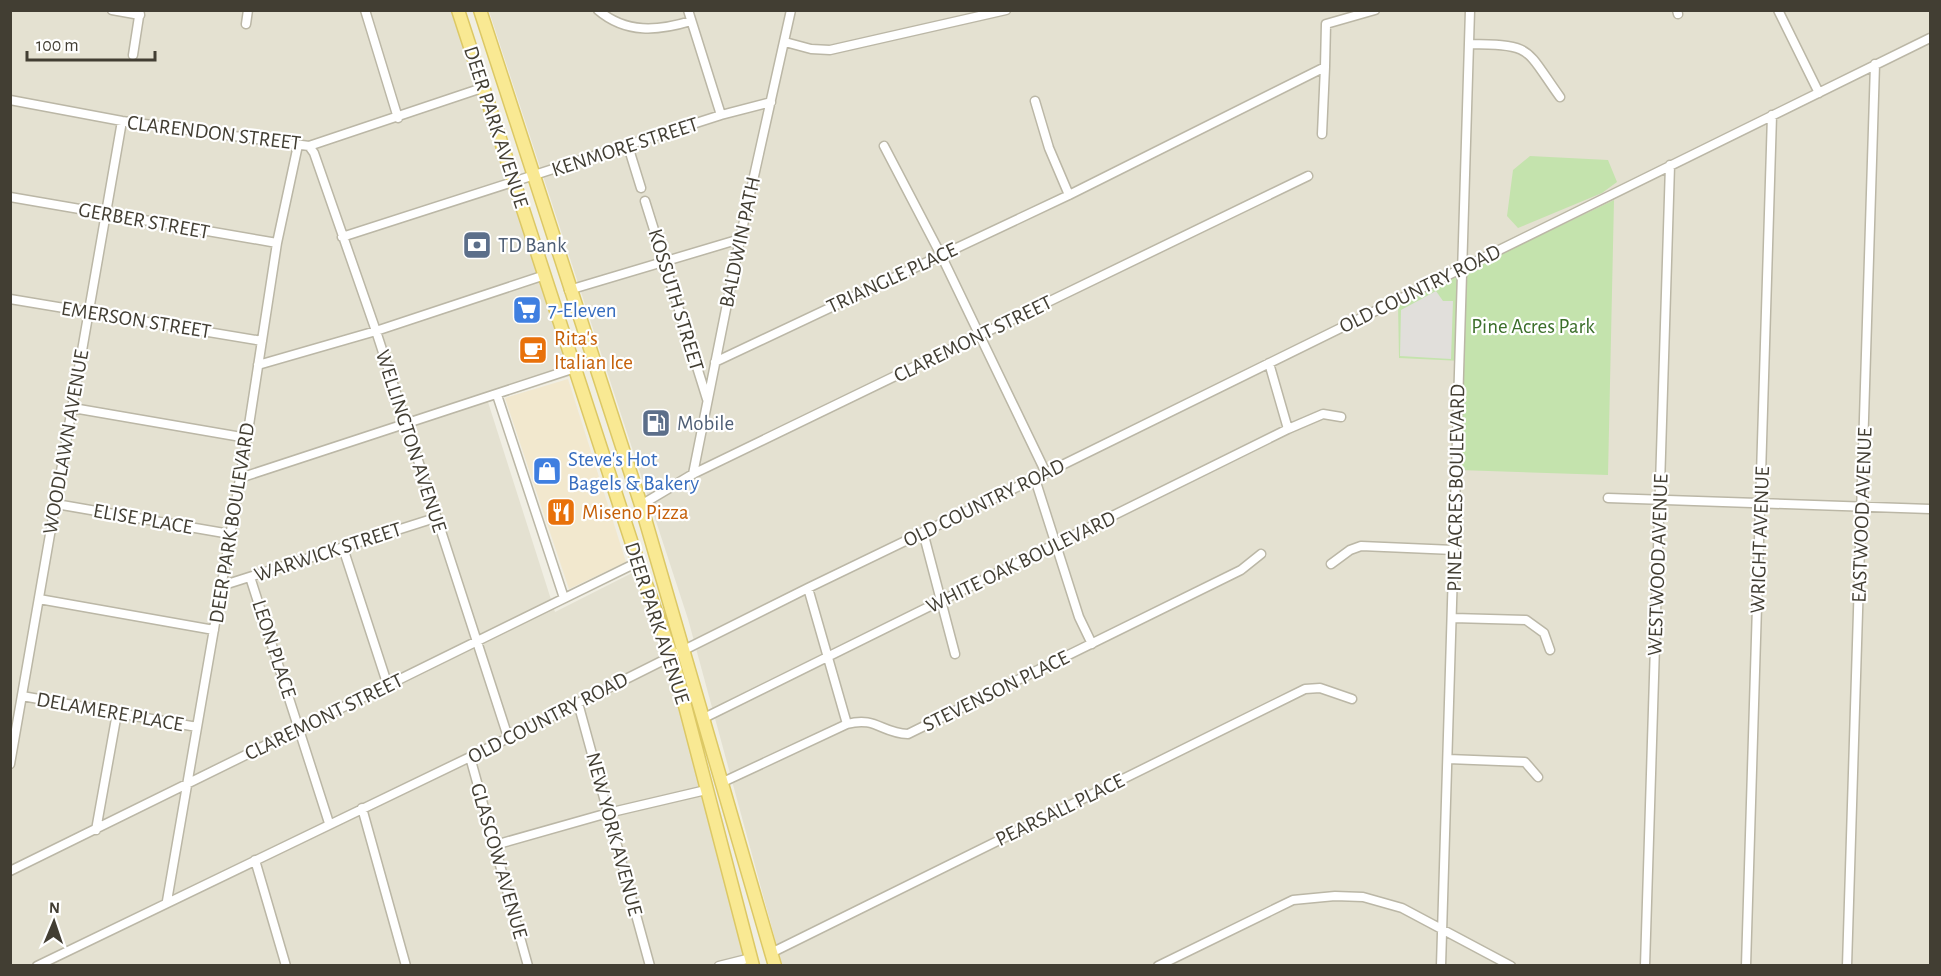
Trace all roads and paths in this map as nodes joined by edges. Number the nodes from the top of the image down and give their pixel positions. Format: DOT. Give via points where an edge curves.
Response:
graph roads {
  1 [pos="112,10"];
  2 [pos="248,10"];
  3 [pos="365,10"];
  4 [pos="458,10"];
  5 [pos="480,10"];
  6 [pos="598,10"];
  7 [pos="688,10"];
  8 [pos="791,10"];
  9 [pos="1006,10"];
  10 [pos="1375,10"];
  11 [pos="1470,10"];
  12 [pos="1778,10"];
  13 [pos="140,13"];
  14 [pos="691,21"];
  15 [pos="246,24"];
  16 [pos="1930,38"];
  17 [pos="784,42"];
  18 [pos="1469,44"];
  19 [pos="133,55"];
  20 [pos="1875,64"];
  21 [pos="1325,67"];
  22 [pos="482,88"];
  23 [pos="1819,93"];
  24 [pos="1560,97"];
  25 [pos="10,100"];
  26 [pos="1035,101"];
  27 [pos="771,102"];
  28 [pos="721,115"];
  29 [pos="1772,115"];
  30 [pos="398,118"];
  31 [pos="122,121"];
  32 [pos="1322,134"];
  33 [pos="298,145"];
  34 [pos="309,146"];
  35 [pos="628,146"];
  36 [pos="884,146"];
  37 [pos="1670,165"];
  38 [pos="1308,176"];
  39 [pos="533,177"];
  40 [pos="514,182"];
  41 [pos="641,188"];
  42 [pos="1069,195"];
  43 [pos="10,197"];
  44 [pos="645,201"];
  45 [pos="106,214"];
  46 [pos="342,237"];
  47 [pos="740,239"];
  48 [pos="277,243"];
  49 [pos="941,255"];
  50 [pos="663,261"];
  51 [pos="1461,269"];
  52 [pos="545,275"];
  53 [pos="569,290"];
  54 [pos="10,299"];
  55 [pos="89,312"];
  56 [pos="376,331"];
  57 [pos="980,335"];
  58 [pos="262,341"];
  59 [pos="715,362"];
  60 [pos="1269,363"];
  61 [pos="258,365"];
  62 [pos="575,368"];
  63 [pos="497,395"];
  64 [pos="707,399"];
  65 [pos="72,408"];
  66 [pos="1341,417"];
  67 [pos="405,425"];
  68 [pos="1288,429"];
  69 [pos="247,438"];
  70 [pos="693,474"];
  71 [pos="1046,474"];
  72 [pos="240,478"];
  73 [pos="1035,479"];
  74 [pos="1608,498"];
  75 [pos="1660,500"];
  76 [pos="1761,503"];
  77 [pos="56,504"];
  78 [pos="641,505"];
  79 [pos="1863,506"];
  80 [pos="1930,509"];
  81 [pos="435,518"];
  82 [pos="923,532"];
  83 [pos="230,534"];
  84 [pos="1056,544"];
  85 [pos="343,548"];
  86 [pos="1454,550"];
  87 [pos="1262,554"];
  88 [pos="638,561"];
  89 [pos="1331,564"];
  90 [pos="250,577"];
  91 [pos="221,586"];
  92 [pos="808,588"];
  93 [pos="564,598"];
  94 [pos="39,599"];
  95 [pos="940,601"];
  96 [pos="1453,618"];
  97 [pos="214,630"];
  98 [pos="475,642"];
  99 [pos="1092,644"];
  100 [pos="685,650"];
  101 [pos="1550,650"];
  102 [pos="956,654"];
  103 [pos="672,656"];
  104 [pos="826,658"];
  105 [pos="388,686"];
  106 [pos="22,696"];
  107 [pos="1352,699"];
  108 [pos="578,703"];
  109 [pos="117,713"];
  110 [pos="704,718"];
  111 [pos="847,724"];
  112 [pos="197,727"];
  113 [pos="300,728"];
  114 [pos="508,737"];
  115 [pos="470,757"];
  116 [pos="1448,759"];
  117 [pos="10,764"];
  118 [pos="1538,777"];
  119 [pos="723,783"];
  120 [pos="187,784"];
  121 [pos="706,790"];
  122 [pos="362,808"];
  123 [pos="608,813"];
  124 [pos="329,823"];
  125 [pos="96,830"];
  126 [pos="495,845"];
  127 [pos="255,860"];
  128 [pos="10,871"];
  129 [pos="167,901"];
  130 [pos="1442,929"];
  131 [pos="771,953"];
  132 [pos="752,962"];
  133 [pos="37,966"];
  134 [pos="286,966"];
  135 [pos="406,966"];
  136 [pos="528,966"];
  137 [pos="650,966"];
  138 [pos="719,966"];
  139 [pos="775,966"];
  140 [pos="1158,966"];
  141 [pos="1441,966"];
  142 [pos="1511,966"];
  143 [pos="1645,966"];
  144 [pos="1746,966"];
  145 [pos="1847,966"];
  1 -- 13 [label="street"];
  2 -- 15 [label="street"];
  3 -- 30 [label="street"];
  4 -- 22 [label="main road, DEER PARK AVENUE"];
  5 -- 39 [label="main road, DEER PARK AVENUE"];
  6 -- 14 [label="street" via="620,25 638,29"];
  7 -- 14 [label="street"];
  8 -- 17 [label="street, BALDWIN PATH"];
  9 -- 17 [label="street" via="830,50"];
  10 -- 21 [label="street" via="1326,24"];
  11 -- 18 [label="street, PINE ACRES BOULEVARD"];
  12 -- 23 [label="street"];
  13 -- 19 [label="street"];
  14 -- 28 [label="street"];
  16 -- 20 [label="street, OLD COUNTRY ROAD"];
  17 -- 27 [label="street, BALDWIN PATH"];
  18 -- 24 [label="street" via="1515,47 1528,52"];
  18 -- 51 [label="street, PINE ACRES BOULEVARD"];
  20 -- 23 [label="street, OLD COUNTRY ROAD"];
  20 -- 79 [label="street, EASTWOOD AVENUE"];
  21 -- 32 [label="street"];
  21 -- 42 [label="street, TRIANGLE PLACE"];
  22 -- 30 [label="street, CLARENDON STREET"];
  22 -- 40 [label="main road, DEER PARK AVENUE"];
  23 -- 29 [label="street, OLD COUNTRY ROAD"];
  25 -- 31 [label="street, CLARENDON STREET"];
  26 -- 42 [label="street" via="1048,148"];
  27 -- 28 [label="street, KENMORE STREET"];
  27 -- 47 [label="street, BALDWIN PATH"];
  28 -- 35 [label="street, KENMORE STREET"];
  29 -- 37 [label="street, OLD COUNTRY ROAD"];
  29 -- 76 [label="street, WRIGHT AVENUE"];
  30 -- 34 [label="street, CLARENDON STREET"];
  31 -- 33 [label="street, CLARENDON STREET"];
  31 -- 45 [label="street, WOODLAWN AVENUE"];
  33 -- 34 [label="street, CLARENDON STREET"];
  33 -- 48 [label="street, DEER PARK BOULEVARD"];
  34 -- 46 [label="street, WELLINGTON AVENUE"];
  35 -- 39 [label="street, KENMORE STREET"];
  35 -- 41 [label="street"];
  36 -- 49 [label="street"];
  37 -- 51 [label="street, OLD COUNTRY ROAD"];
  37 -- 75 [label="street, WESTWOOD AVENUE"];
  38 -- 57 [label="street, CLAREMONT STREET"];
  39 -- 40 [label="street, KENMORE STREET"];
  39 -- 53 [label="main road, DEER PARK AVENUE"];
  40 -- 46 [label="street, KENMORE STREET"];
  40 -- 52 [label="main road, DEER PARK AVENUE"];
  42 -- 49 [label="street, TRIANGLE PLACE"];
  43 -- 45 [label="street, GERBER STREET"];
  44 -- 50 [label="street, KOSSUTH STREET"];
  45 -- 48 [label="street, GERBER STREET"];
  45 -- 55 [label="street, WOODLAWN AVENUE"];
  46 -- 56 [label="street, WELLINGTON AVENUE"];
  47 -- 50 [label="street"];
  47 -- 59 [label="street, BALDWIN PATH"];
  48 -- 58 [label="street, DEER PARK BOULEVARD"];
  49 -- 57 [label="street"];
  49 -- 59 [label="street, TRIANGLE PLACE"];
  50 -- 53 [label="street"];
  50 -- 64 [label="street, KOSSUTH STREET"];
  51 -- 60 [label="street, OLD COUNTRY ROAD"];
  51 -- 86 [label="street, PINE ACRES BOULEVARD"];
  52 -- 56 [label="street"];
  52 -- 62 [label="main road, DEER PARK AVENUE"];
  53 -- 78 [label="main road, DEER PARK AVENUE"];
  54 -- 55 [label="street, EMERSON STREET"];
  55 -- 58 [label="street, EMERSON STREET"];
  55 -- 65 [label="street, WOODLAWN AVENUE"];
  56 -- 61 [label="street"];
  56 -- 67 [label="street, WELLINGTON AVENUE"];
  57 -- 70 [label="street, CLAREMONT STREET"];
  57 -- 71 [label="street"];
  58 -- 61 [label="street, DEER PARK BOULEVARD"];
  59 -- 64 [label="street, BALDWIN PATH"];
  60 -- 68 [label="street"];
  60 -- 71 [label="street, OLD COUNTRY ROAD"];
  61 -- 69 [label="street, DEER PARK BOULEVARD"];
  62 -- 63 [label="street"];
  62 -- 88 [label="main road, DEER PARK AVENUE"];
  63 -- 67 [label="street"];
  63 -- 93 [label="street"];
  64 -- 70 [label="street, BALDWIN PATH"];
  65 -- 69 [label="street"];
  65 -- 77 [label="street, WOODLAWN AVENUE"];
  66 -- 68 [label="street, WHITE OAK BOULEVARD" via="1323,414"];
  67 -- 72 [label="street"];
  67 -- 81 [label="street, WELLINGTON AVENUE"];
  68 -- 84 [label="street, WHITE OAK BOULEVARD"];
  69 -- 72 [label="street, DEER PARK BOULEVARD"];
  70 -- 78 [label="street, CLAREMONT STREET"];
  71 -- 73 [label="street, OLD COUNTRY ROAD"];
  72 -- 83 [label="street, DEER PARK BOULEVARD"];
  73 -- 82 [label="street, OLD COUNTRY ROAD"];
  73 -- 84 [label="street"];
  74 -- 75 [label="street"];
  75 -- 76 [label="street"];
  75 -- 143 [label="street, WESTWOOD AVENUE"];
  76 -- 79 [label="street"];
  76 -- 144 [label="street, WRIGHT AVENUE"];
  77 -- 83 [label="street, ELISE PLACE"];
  77 -- 94 [label="street, WOODLAWN AVENUE"];
  78 -- 100 [label="main road, DEER PARK AVENUE"];
  79 -- 80 [label="street"];
  79 -- 145 [label="street, EASTWOOD AVENUE"];
  81 -- 85 [label="street, WARWICK STREET"];
  81 -- 98 [label="street, WELLINGTON AVENUE"];
  82 -- 92 [label="street, OLD COUNTRY ROAD"];
  82 -- 95 [label="street"];
  83 -- 91 [label="street, DEER PARK BOULEVARD"];
  84 -- 95 [label="street, WHITE OAK BOULEVARD"];
  84 -- 99 [label="street" via="1079,617"];
  85 -- 90 [label="street, WARWICK STREET"];
  85 -- 105 [label="street"];
  86 -- 89 [label="street" via="1361,546"];
  86 -- 96 [label="street, PINE ACRES BOULEVARD"];
  87 -- 99 [label="street, STEVENSON PLACE" via="1241,570"];
  88 -- 93 [label="street, CLAREMONT STREET"];
  88 -- 103 [label="main road, DEER PARK AVENUE"];
  90 -- 91 [label="street, WARWICK STREET"];
  90 -- 113 [label="street, LEON PLACE"];
  91 -- 97 [label="street, DEER PARK BOULEVARD"];
  92 -- 100 [label="street, OLD COUNTRY ROAD"];
  92 -- 104 [label="street"];
  93 -- 98 [label="street, CLAREMONT STREET"];
  94 -- 97 [label="street"];
  94 -- 106 [label="street, WOODLAWN AVENUE"];
  95 -- 102 [label="street"];
  95 -- 104 [label="street, WHITE OAK BOULEVARD"];
  96 -- 101 [label="street" via="1526,620 1544,633"];
  96 -- 116 [label="street, PINE ACRES BOULEVARD"];
  97 -- 112 [label="street, DEER PARK BOULEVARD"];
  98 -- 105 [label="street, CLAREMONT STREET"];
  98 -- 114 [label="street, WELLINGTON AVENUE"];
  99 -- 111 [label="street, STEVENSON PLACE" via="908,734 894,734 862,720"];
  100 -- 103 [label="street, OLD COUNTRY ROAD"];
  100 -- 110 [label="main road, DEER PARK AVENUE"];
  103 -- 108 [label="street, OLD COUNTRY ROAD"];
  103 -- 121 [label="main road, DEER PARK AVENUE"];
  104 -- 110 [label="street, WHITE OAK BOULEVARD"];
  104 -- 111 [label="street"];
  105 -- 113 [label="street, CLAREMONT STREET"];
  106 -- 109 [label="street, DELAMERE PLACE"];
  106 -- 117 [label="street, WOODLAWN AVENUE"];
  107 -- 131 [label="street, PEARSALL PLACE" via="1320,688 1305,688"];
  108 -- 114 [label="street, OLD COUNTRY ROAD"];
  108 -- 123 [label="street, NEW YORK AVENUE"];
  109 -- 112 [label="street, DELAMERE PLACE"];
  109 -- 125 [label="street"];
  110 -- 119 [label="main road, DEER PARK AVENUE"];
  111 -- 119 [label="street, STEVENSON PLACE"];
  112 -- 120 [label="street, DEER PARK BOULEVARD"];
  113 -- 120 [label="street, CLAREMONT STREET"];
  113 -- 124 [label="street, LEON PLACE"];
  114 -- 115 [label="street, OLD COUNTRY ROAD"];
  115 -- 122 [label="street, OLD COUNTRY ROAD"];
  115 -- 126 [label="street, GLASCOW AVENUE"];
  116 -- 118 [label="street" via="1525,762"];
  116 -- 130 [label="street, PINE ACRES BOULEVARD"];
  119 -- 131 [label="main road, DEER PARK AVENUE"];
  120 -- 125 [label="street, CLAREMONT STREET"];
  120 -- 129 [label="street, DEER PARK BOULEVARD"];
  121 -- 123 [label="street"];
  121 -- 132 [label="main road, DEER PARK AVENUE"];
  122 -- 124 [label="street, OLD COUNTRY ROAD"];
  122 -- 135 [label="street"];
  123 -- 126 [label="street"];
  123 -- 137 [label="street, NEW YORK AVENUE"];
  124 -- 127 [label="street, OLD COUNTRY ROAD"];
  125 -- 128 [label="street, CLAREMONT STREET"];
  126 -- 136 [label="street, GLASCOW AVENUE"];
  127 -- 129 [label="street, OLD COUNTRY ROAD"];
  127 -- 134 [label="street"];
  129 -- 133 [label="street, OLD COUNTRY ROAD"];
  130 -- 140 [label="street" via="1382,900 1335,896 1293,900"];
  130 -- 141 [label="street, PINE ACRES BOULEVARD"];
  130 -- 142 [label="street"];
  131 -- 139 [label="main road, DEER PARK AVENUE"];
  132 -- 138 [label="street"];
}
